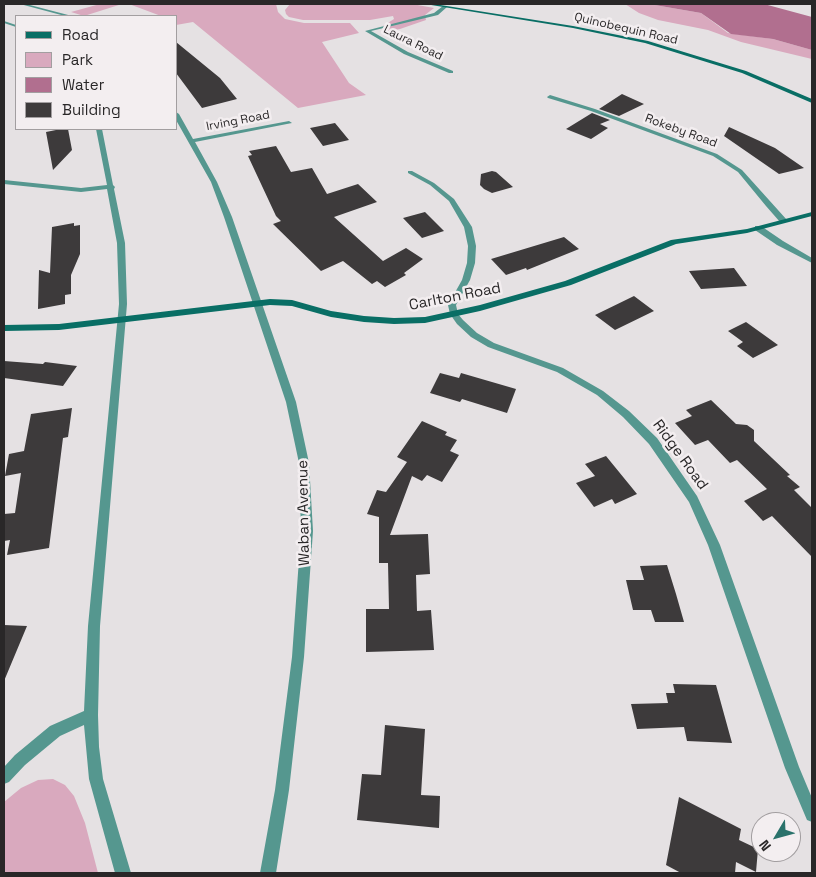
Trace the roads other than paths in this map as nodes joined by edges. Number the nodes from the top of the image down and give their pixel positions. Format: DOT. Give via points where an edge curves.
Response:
graph roads {
  1 [pos="22,4"];
  2 [pos="428,4"];
  3 [pos="445,7"];
  4 [pos="66,15"];
  5 [pos="451,72"];
  6 [pos="550,98"];
  7 [pos="812,101"];
  8 [pos="178,117"];
  9 [pos="289,123"];
  10 [pos="99,130"];
  11 [pos="192,141"];
  12 [pos="410,172"];
  13 [pos="4,182"];
  14 [pos="112,188"];
  15 [pos="812,214"];
  16 [pos="783,220"];
  17 [pos="758,228"];
  18 [pos="812,261"];
  19 [pos="258,302"];
  20 [pos="454,314"];
  21 [pos="122,319"];
  22 [pos="4,328"];
  23 [pos="90,715"];
  24 [pos="4,778"];
  25 [pos="812,815"];
  26 [pos="122,873"];
  27 [pos="268,873"];
  1 -- 4 [label="street"];
  2 -- 3 [label="street, Quinobequin Road"];
  3 -- 5 [label="street, Laura Road" via="436,14 367,31 406,53"];
  3 -- 7 [label="street, Quinobequin Road" via="646,42 744,72"];
  6 -- 16 [label="street, Rokeby Road" via="594,110 715,155 740,170"];
  8 -- 11 [label="street, Waban Avenue"];
  9 -- 11 [label="street, Irving Road"];
  10 -- 14 [label="street"];
  11 -- 19 [label="street, Waban Avenue" via="224,204"];
  12 -- 20 [label="street" via="421,176 452,200 468,227 471,263 452,305"];
  13 -- 14 [label="street" via="81,190"];
  14 -- 21 [label="street" via="121,243"];
  15 -- 16 [label="street, Carlton Road"];
  16 -- 17 [label="street, Carlton Road"];
  17 -- 18 [label="street"];
  17 -- 20 [label="street, Carlton Road" via="674,242 576,281"];
  19 -- 20 [label="street, Carlton Road" via="292,303 380,321 410,321"];
  19 -- 21 [label="street, Carlton Road"];
  19 -- 27 [label="street, Waban Avenue" via="296,422 304,463 307,522 290,735"];
  20 -- 25 [label="street, Ridge Road" via="466,329 482,340 560,370 600,393 640,427 666,458 704,521 792,768"];
  21 -- 22 [label="street, Carlton Road" via="44,328"];
  21 -- 23 [label="street" via="94,626"];
  23 -- 24 [label="street" via="55,731"];
  23 -- 26 [label="street" via="96,780"];
}
